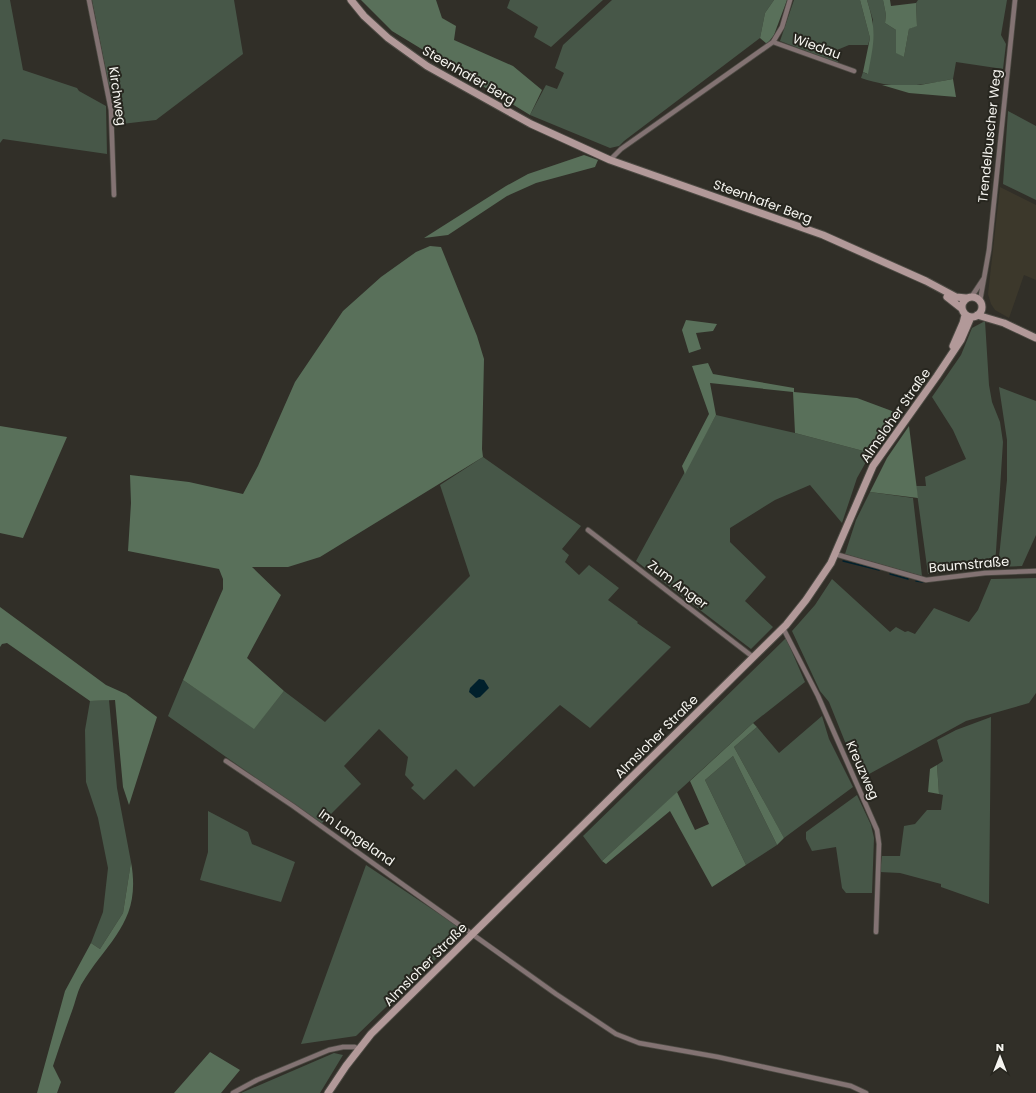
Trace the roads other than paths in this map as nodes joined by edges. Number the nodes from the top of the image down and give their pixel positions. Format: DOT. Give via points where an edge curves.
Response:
graph roads {
  1 [pos="89,0"];
  2 [pos="351,0"];
  3 [pos="790,0"];
  4 [pos="1015,0"];
  5 [pos="773,42"];
  6 [pos="854,71"];
  7 [pos="610,160"];
  8 [pos="114,195"];
  9 [pos="904,272"];
  10 [pos="986,275"];
  11 [pos="969,297"];
  12 [pos="981,304"];
  13 [pos="969,314"];
  14 [pos="1004,323"];
  15 [pos="1036,338"];
  16 [pos="588,530"];
  17 [pos="835,554"];
  18 [pos="1036,571"];
  19 [pos="783,628"];
  20 [pos="754,657"];
  21 [pos="226,761"];
  22 [pos="876,932"];
  23 [pos="473,933"];
  24 [pos="358,1049"];
  25 [pos="233,1093"];
  26 [pos="328,1093"];
  27 [pos="866,1093"];
  1 -- 8 [label="street, Kirchweg" via="111,110"];
  2 -- 7 [label="street, Steenhafer Berg" via="388,38 427,66 531,124"];
  3 -- 5 [label="street" via="782,27"];
  4 -- 10 [label="street, Trendelbuscher Weg"];
  5 -- 6 [label="street, Wiedau"];
  5 -- 7 [label="street" via="621,149"];
  7 -- 9 [label="street, Steenhafer Berg" via="823,235"];
  9 -- 11 [label="street, Steenhafer Berg" via="956,297"];
  9 -- 13 [label="street, Steenhafer Berg"];
  10 -- 11 [label="street, Trendelbuscher Weg"];
  10 -- 12 [label="street, Trendelbuscher Weg"];
  11 -- 12 [label="street, Steenhafer Berg"];
  11 -- 13 [label="street" via="963,300"];
  12 -- 13 [label="street"];
  12 -- 14 [label="street, Steenhafer Berg"];
  13 -- 14 [label="street, Steenhafer Berg"];
  13 -- 17 [label="street, Almsloher Straße" via="948,358 933,382 873,466 860,491"];
  14 -- 15 [label="street"];
  16 -- 20 [label="street, Zum Anger"];
  17 -- 18 [label="street, Baumstraße" via="926,580 985,573"];
  17 -- 19 [label="street, Almsloher Straße" via="824,575"];
  19 -- 20 [label="street, Almsloher Straße"];
  19 -- 22 [label="street, Kreuzweg" via="818,696 877,830 879,844"];
  20 -- 23 [label="street, Almsloher Straße"];
  21 -- 23 [label="street, Im Langeland"];
  23 -- 24 [label="street, Almsloher Straße"];
  23 -- 27 [label="street, Im Langeland" via="556,994 622,1036 639,1043 851,1086"];
  24 -- 25 [label="street" via="343,1047 329,1050 257,1080"];
  24 -- 26 [label="street, Almsloher Straße"];
}
